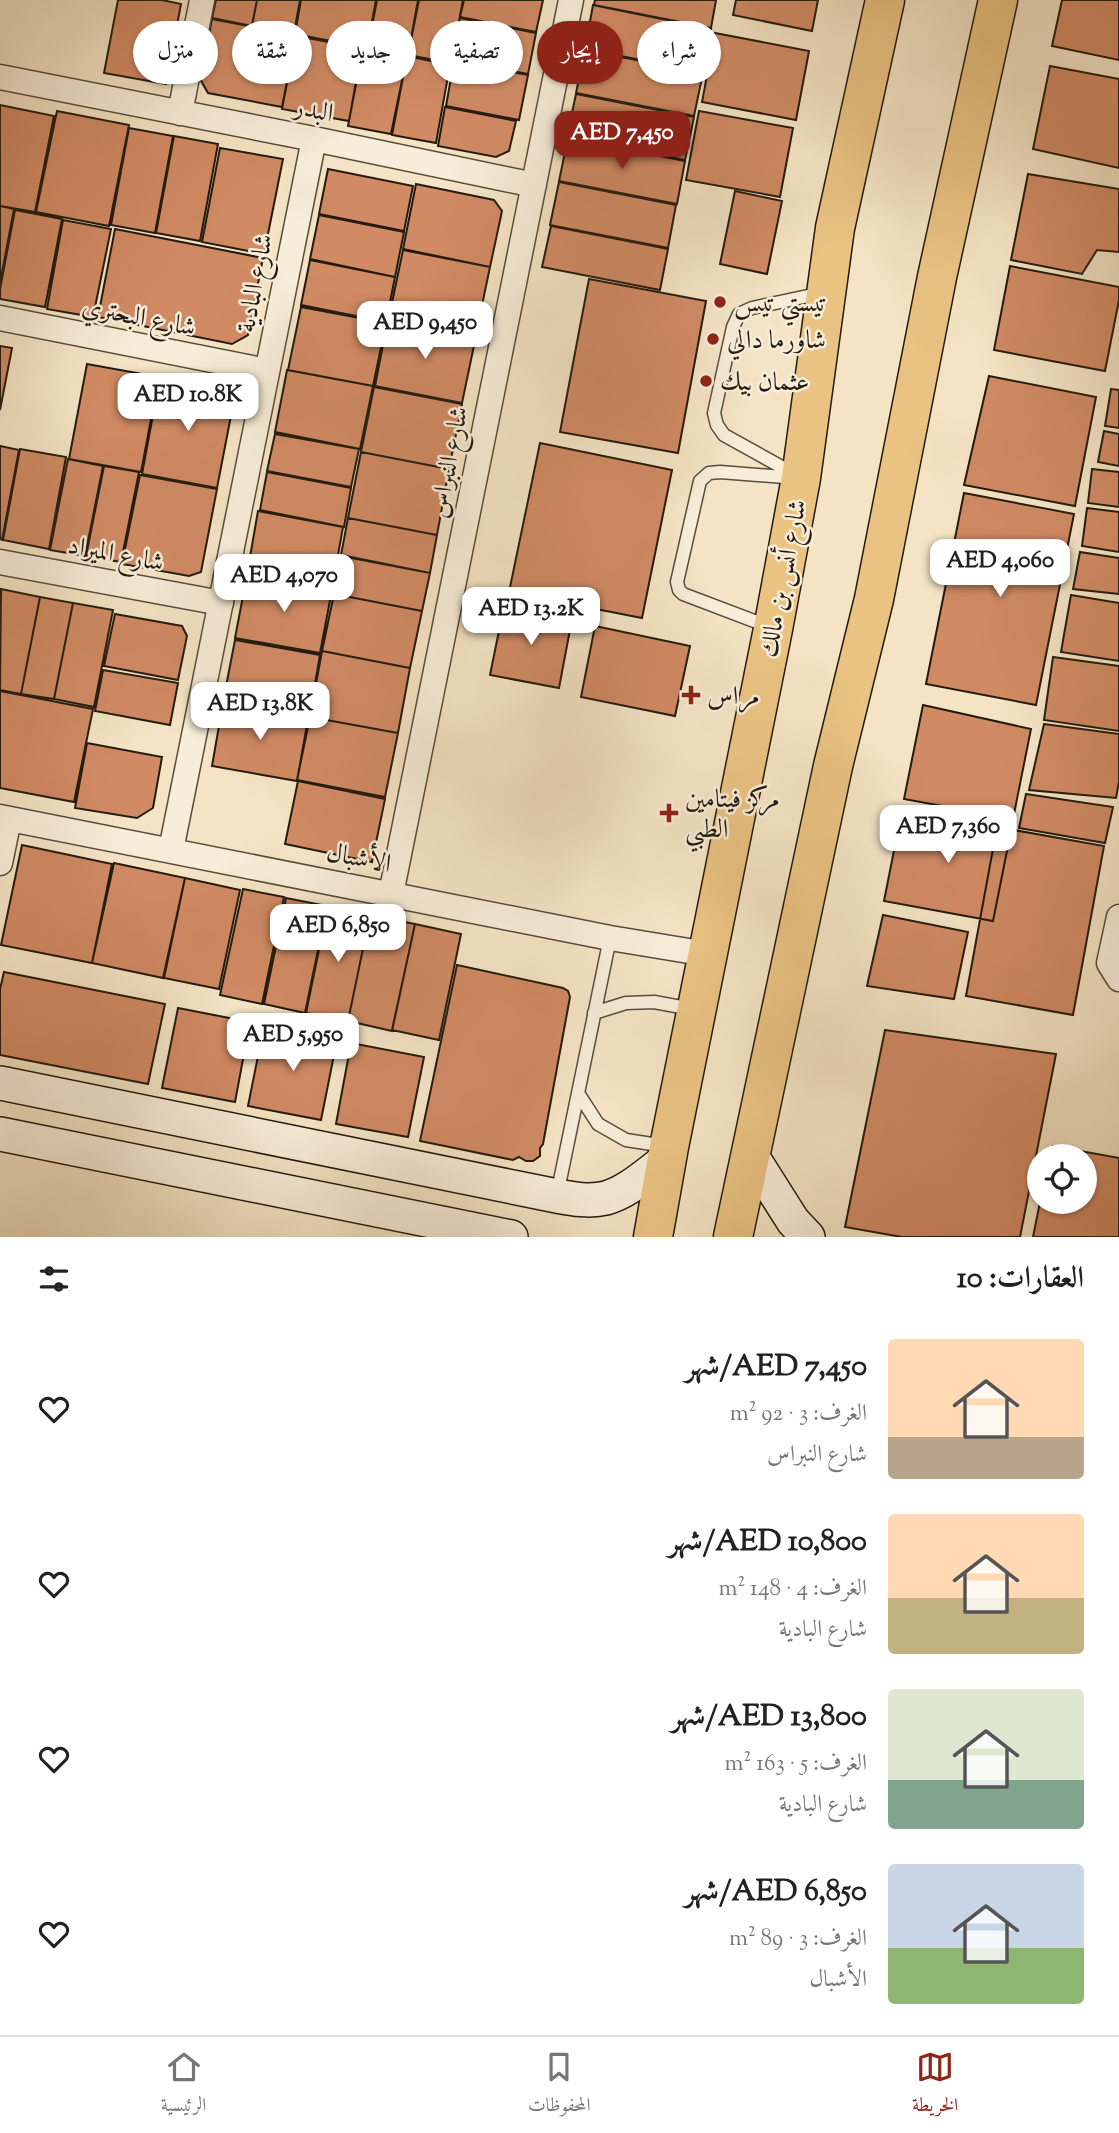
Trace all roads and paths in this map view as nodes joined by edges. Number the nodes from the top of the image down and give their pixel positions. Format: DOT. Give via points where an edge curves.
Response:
graph roads {
  1 [pos="202,0"];
  2 [pos="571,0"];
  3 [pos="885,0"];
  4 [pos="894,0"];
  5 [pos="973,0"];
  6 [pos="998,0"];
  7 [pos="0,78"];
  8 [pos="180,113"];
  9 [pos="314,139"];
  10 [pos="534,185"];
  11 [pos="835,228"];
  12 [pos="937,277"];
  13 [pos="827,292"];
  14 [pos="0,318"];
  15 [pos="267,372"];
  16 [pos="801,478"];
  17 [pos="0,562"];
  18 [pos="221,603"];
  19 [pos="773,629"];
  20 [pos="4,818"];
  21 [pos="171,850"];
  22 [pos="0,863"];
  23 [pos="391,894"];
  24 [pos="1119,917"];
  25 [pos="610,938"];
  26 [pos="707,954"];
  27 [pos="1114,971"];
  28 [pos="696,1009"];
  29 [pos="594,1013"];
  30 [pos="0,1083"];
  31 [pos="578,1093"];
  32 [pos="0,1134"];
  33 [pos="668,1153"];
  34 [pos="750,1153"];
  35 [pos="557,1196"];
  36 [pos="512,1237"];
  37 [pos="653,1237"];
  38 [pos="733,1237"];
  39 [pos="808,1237"];
  1 -- 8 [label="street"];
  2 -- 10 [label="street, شارع النبراس"];
  3 -- 11 [label="main road, شارع أنس بن مالك"];
  4 -- 11 [label="main road"];
  5 -- 12 [label="main road" via="946,162"];
  6 -- 12 [label="main road"];
  7 -- 8 [label="street, البدر"];
  8 -- 9 [label="street, البدر"];
  9 -- 10 [label="street, البدر"];
  9 -- 15 [label="street, شارع البادية"];
  10 -- 23 [label="street, شارع النبراس"];
  11 -- 13 [label="main road, شارع أنس بن مالك"];
  12 -- 34 [label="main road" via="874,599 833,766"];
  13 -- 16 [label="main road, شارع أنس بن مالك"];
  13 -- 16 [label="lane" via="739,314 714,413 724,435"];
  14 -- 15 [label="street, شارع البحتري"];
  15 -- 18 [label="street, شارع البادية"];
  16 -- 19 [label="main road, شارع أنس بن مالك"];
  16 -- 19 [label="lane" via="709,473 700,481 677,582 683,594"];
  17 -- 18 [label="street, شارع الميراد"];
  18 -- 21 [label="street, شارع البادية"];
  19 -- 26 [label="main road, شارع أنس بن مالك"];
  20 -- 21 [label="street, الأشبال"];
  20 -- 22 [label="street"];
  21 -- 23 [label="street, الأشبال"];
  23 -- 25 [label="street, الأشبال"];
  24 -- 27 [label="street"];
  25 -- 26 [label="street, الأشبال"];
  25 -- 29 [label="lane"];
  26 -- 28 [label="main road, شارع أنس بن مالك"];
  28 -- 29 [label="lane" via="626,1003"];
  28 -- 33 [label="main road, شارع أنس بن مالك"];
  29 -- 31 [label="lane"];
  30 -- 35 [label="street"];
  31 -- 33 [label="lane" via="598,1124 626,1140"];
  31 -- 35 [label="lane"];
  32 -- 36 [label="street"];
  33 -- 35 [label="street" via="632,1185 607,1198"];
  33 -- 37 [label="main road, شارع أنس بن مالك"];
  34 -- 38 [label="main road"];
  34 -- 39 [label="street"];
}
